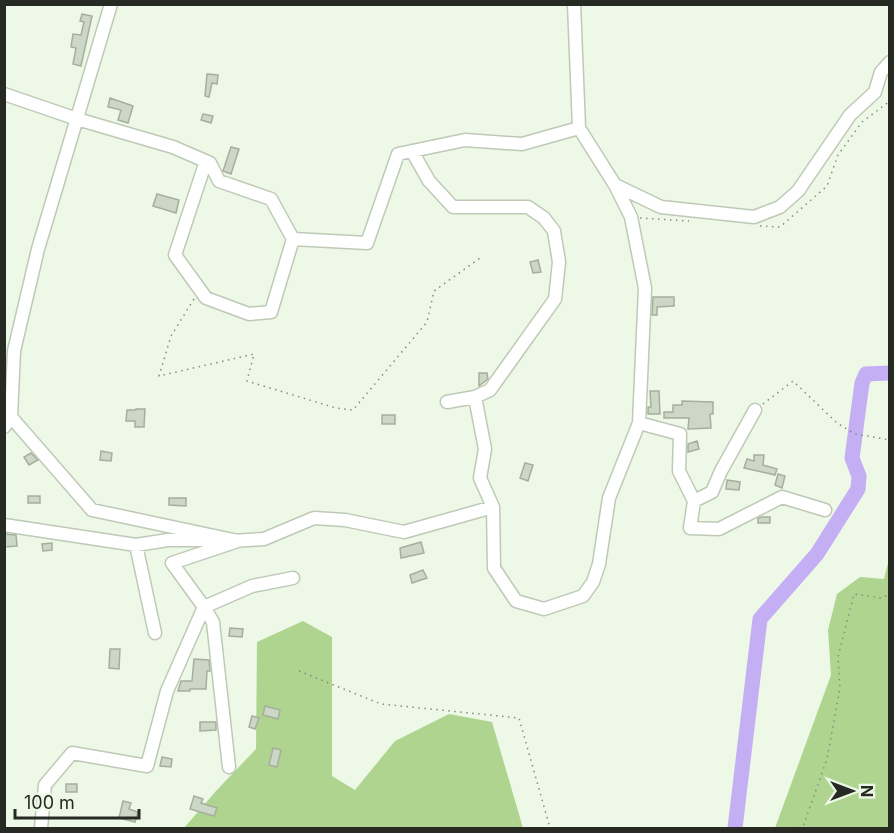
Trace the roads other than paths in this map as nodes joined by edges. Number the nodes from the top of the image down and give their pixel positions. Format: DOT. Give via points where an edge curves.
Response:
graph roads {
  1 [pos="111,4"];
  2 [pos="574,4"];
  3 [pos="890,62"];
  4 [pos="4,94"];
  5 [pos="76,119"];
  6 [pos="579,128"];
  7 [pos="412,151"];
  8 [pos="206,161"];
  9 [pos="615,185"];
  10 [pos="293,239"];
  11 [pos="475,397"];
  12 [pos="447,402"];
  13 [pos="755,410"];
  14 [pos="7,419"];
  15 [pos="639,423"];
  16 [pos="693,501"];
  17 [pos="493,507"];
  18 [pos="825,510"];
  19 [pos="4,525"];
  20 [pos="238,541"];
  21 [pos="136,545"];
  22 [pos="292,578"];
  23 [pos="204,608"];
  24 [pos="155,633"];
  25 [pos="229,767"];
  26 [pos="41,828"];
  1 -- 5 [label="street"];
  2 -- 6 [label="street"];
  3 -- 9 [label="street" via="881,72 875,92 850,115 798,191 780,207 754,217 661,207"];
  4 -- 5 [label="street"];
  5 -- 8 [label="street" via="173,147"];
  5 -- 14 [label="street" via="38,249 14,351"];
  6 -- 7 [label="street" via="522,144 465,140"];
  6 -- 9 [label="street"];
  7 -- 10 [label="street" via="399,154 367,243"];
  7 -- 11 [label="street" via="429,181 453,207 528,207 554,231 559,262 555,299 490,390"];
  8 -- 10 [label="street" via="219,181 271,199"];
  8 -- 10 [label="street" via="175,255 206,298 249,314 271,312"];
  9 -- 15 [label="street" via="631,217 645,288"];
  11 -- 12 [label="street"];
  11 -- 17 [label="street" via="485,449 480,478"];
  13 -- 16 [label="street" via="712,492"];
  14 -- 20 [label="street" via="92,510"];
  15 -- 16 [label="street" via="680,434 679,471"];
  15 -- 17 [label="street" via="609,498 599,564 584,596 544,609 516,601 494,568"];
  16 -- 18 [label="street" via="690,528 719,529 782,497"];
  17 -- 20 [label="street" via="404,532 314,518 264,539"];
  19 -- 21 [label="street"];
  20 -- 21 [label="street" via="168,540"];
  20 -- 23 [label="street" via="172,563"];
  21 -- 24 [label="street"];
  22 -- 23 [label="street" via="252,586"];
  23 -- 25 [label="street" via="213,622"];
  23 -- 26 [label="street" via="167,691 147,766 72,753 45,785"];
}
